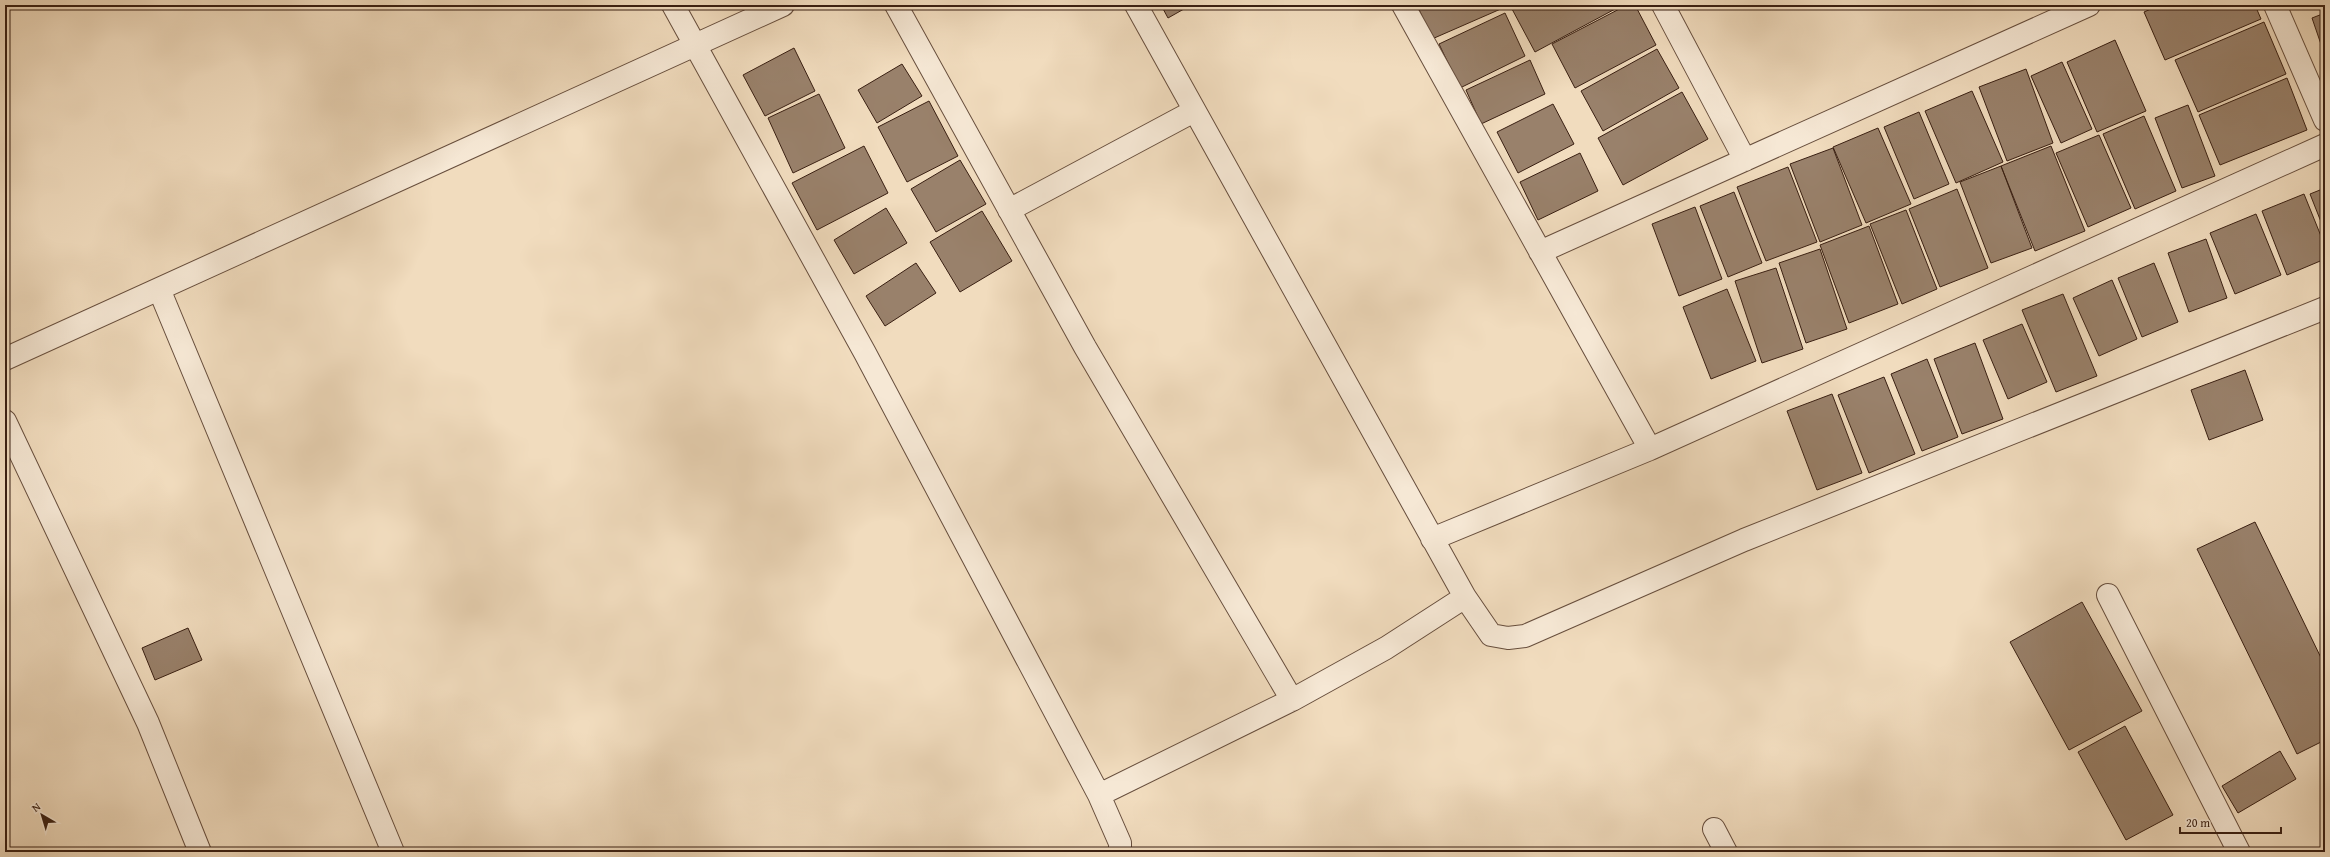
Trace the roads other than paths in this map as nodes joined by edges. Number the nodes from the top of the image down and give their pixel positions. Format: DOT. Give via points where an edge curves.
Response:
graph roads {
  1 [pos="673,5"];
  2 [pos="783,5"];
  3 [pos="896,5"];
  4 [pos="1136,5"];
  5 [pos="1403,5"];
  6 [pos="1663,5"];
  7 [pos="2089,5"];
  8 [pos="2275,5"];
  9 [pos="2055,12"];
  10 [pos="695,45"];
  11 [pos="1194,111"];
  12 [pos="2325,120"];
  13 [pos="2325,145"];
  14 [pos="1744,160"];
  15 [pos="1008,210"];
  16 [pos="1540,252"];
  17 [pos="159,289"];
  18 [pos="2325,308"];
  19 [pos="5,359"];
  20 [pos="5,421"];
  21 [pos="1650,449"];
  22 [pos="1432,539"];
  23 [pos="2108,595"];
  24 [pos="1465,597"];
  25 [pos="1292,700"];
  26 [pos="1099,795"];
  27 [pos="1714,830"];
  28 [pos="200,852"];
  29 [pos="393,852"];
  30 [pos="1120,852"];
  31 [pos="1726,852"];
  32 [pos="2239,852"];
  1 -- 10 [label="street"];
  2 -- 10 [label="street"];
  3 -- 15 [label="street"];
  4 -- 11 [label="street"];
  5 -- 16 [label="street"];
  6 -- 14 [label="street"];
  7 -- 9 [label="street"];
  8 -- 12 [label="street"];
  9 -- 14 [label="street"];
  10 -- 17 [label="street"];
  10 -- 26 [label="street" via="865,353"];
  11 -- 15 [label="street"];
  11 -- 22 [label="street"];
  13 -- 21 [label="street"];
  14 -- 16 [label="street"];
  15 -- 25 [label="street"];
  16 -- 21 [label="street"];
  17 -- 19 [label="street"];
  17 -- 29 [label="street"];
  18 -- 24 [label="street" via="1744,540 1525,636 1508,638 1491,635"];
  20 -- 28 [label="street" via="148,723"];
  21 -- 22 [label="street"];
  22 -- 24 [label="street"];
  23 -- 32 [label="street"];
  24 -- 25 [label="street" via="1386,648"];
  25 -- 26 [label="street"];
  26 -- 30 [label="street" via="1120,843"];
  27 -- 31 [label="street"];
}
